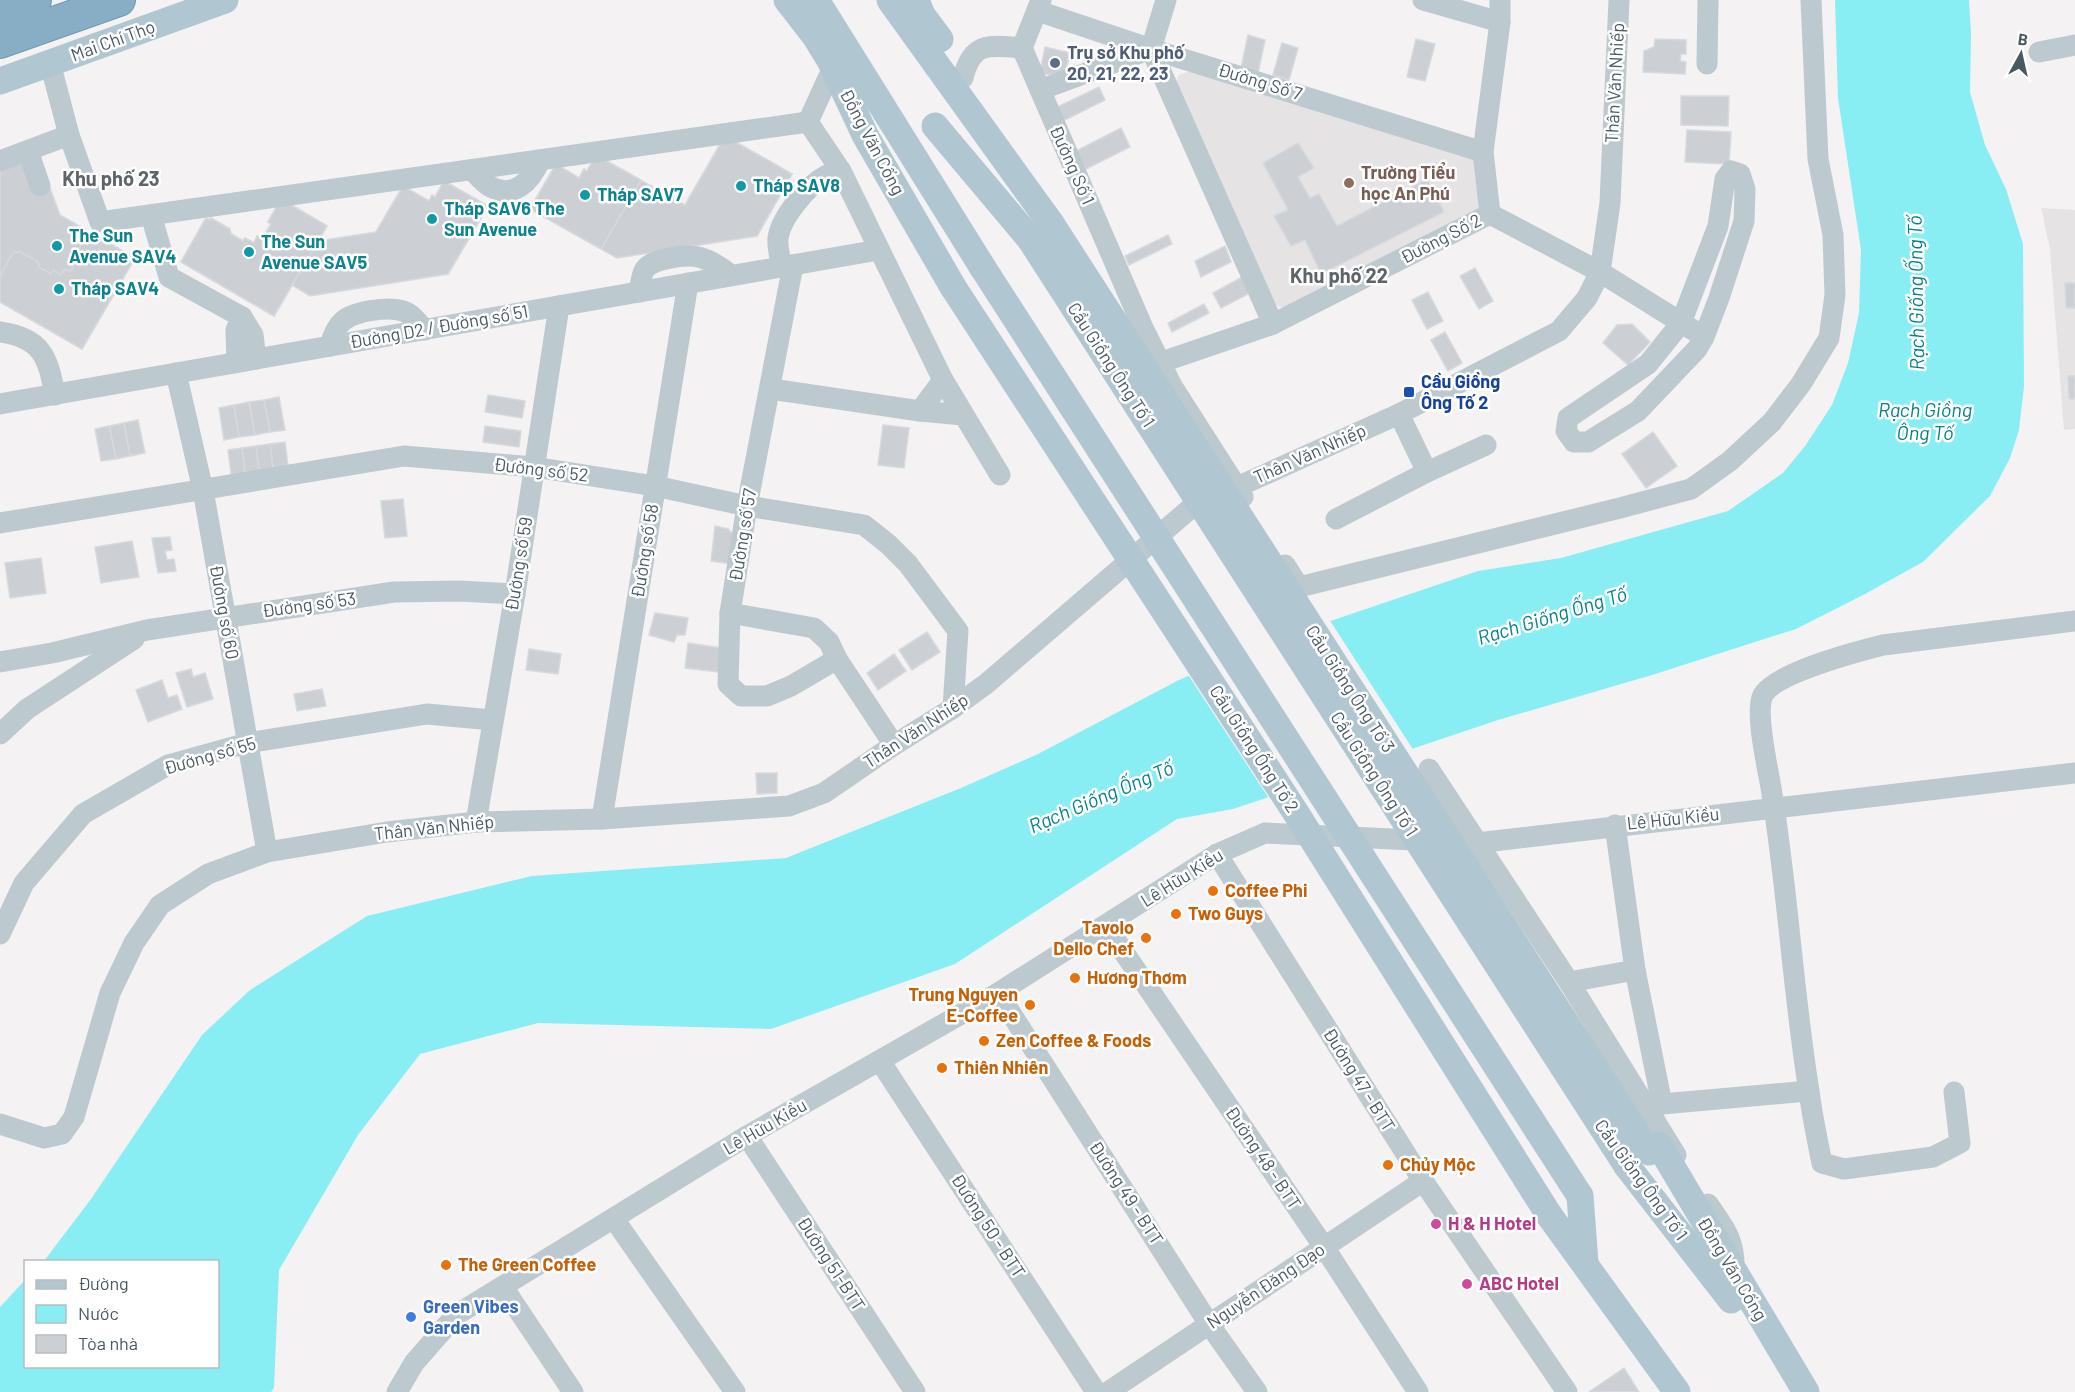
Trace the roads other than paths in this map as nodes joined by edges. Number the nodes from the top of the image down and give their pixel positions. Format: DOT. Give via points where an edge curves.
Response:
graph roads {
  1 [pos="35,0"];
  2 [pos="120,0"];
  3 [pos="225,0"];
  4 [pos="787,0"];
  5 [pos="816,0"];
  6 [pos="890,0"];
  7 [pos="916,0"];
  8 [pos="1166,0"];
  9 [pos="1423,0"];
  10 [pos="1500,0"];
  11 [pos="1619,0"];
  12 [pos="1708,0"];
  13 [pos="1811,0"];
  14 [pos="1039,5"];
  15 [pos="0,14"];
  16 [pos="1500,22"];
  17 [pos="0,42"];
  18 [pos="2075,45"];
  19 [pos="1022,48"];
  20 [pos="1151,48"];
  21 [pos="2039,52"];
  22 [pos="50,63"];
  23 [pos="1707,64"];
  24 [pos="959,69"];
  25 [pos="837,75"];
  26 [pos="0,81"];
  27 [pos="1040,90"];
  28 [pos="808,122"];
  29 [pos="937,127"];
  30 [pos="69,135"];
  31 [pos="28,151"];
  32 [pos="1483,152"];
  33 [pos="0,161"];
  34 [pos="841,171"];
  35 [pos="40,186"];
  36 [pos="1490,214"];
  37 [pos="151,215"];
  38 [pos="1048,227"];
  39 [pos="878,250"];
  40 [pos="788,266"];
  41 [pos="1600,272"];
  42 [pos="731,275"];
  43 [pos="688,283"];
  44 [pos="953,287"];
  45 [pos="639,292"];
  46 [pos="559,306"];
  47 [pos="1681,323"];
  48 [pos="1274,324"];
  49 [pos="0,332"];
  50 [pos="1704,337"];
  51 [pos="246,361"];
  52 [pos="1162,362"];
  53 [pos="176,373"];
  54 [pos="943,380"];
  55 [pos="771,389"];
  56 [pos="55,395"];
  57 [pos="0,404"];
  58 [pos="920,411"];
  59 [pos="1399,414"];
  60 [pos="963,415"];
  61 [pos="1486,445"];
  62 [pos="534,467"];
  63 [pos="1427,472"];
  64 [pos="1000,475"];
  65 [pos="655,486"];
  66 [pos="1237,487"];
  67 [pos="203,490"];
  68 [pos="747,506"];
  69 [pos="1336,519"];
  70 [pos="0,524"];
  71 [pos="515,594"];
  72 [pos="730,613"];
  73 [pos="225,617"];
  74 [pos="2075,621"];
  75 [pos="147,630"];
  76 [pos="837,659"];
  77 [pos="0,662"];
  78 [pos="953,708"];
  79 [pos="492,720"];
  80 [pos="0,734"];
  81 [pos="247,743"];
  82 [pos="894,745"];
  83 [pos="1429,769"];
  84 [pos="2075,773"];
  85 [pos="1775,808"];
  86 [pos="602,819"];
  87 [pos="476,822"];
  88 [pos="1615,825"];
  89 [pos="1477,843"];
  90 [pos="267,852"];
  91 [pos="1217,854"];
  92 [pos="1106,926"];
  93 [pos="0,934"];
  94 [pos="1635,969"];
  95 [pos="1569,982"];
  96 [pos="998,993"];
  97 [pos="880,1061"];
  98 [pos="1809,1091"];
  99 [pos="1954,1092"];
  100 [pos="1655,1108"];
  101 [pos="0,1124"];
  102 [pos="747,1136"];
  103 [pos="1645,1155"];
  104 [pos="1423,1181"];
  105 [pos="614,1219"];
  106 [pos="1324,1247"];
  107 [pos="1585,1264"];
  108 [pos="503,1287"];
  109 [pos="1732,1287"];
  110 [pos="1209,1324"];
  111 [pos="398,1392"];
  112 [pos="573,1392"];
  113 [pos="735,1392"];
  114 [pos="915,1392"];
  115 [pos="1096,1392"];
  116 [pos="1108,1392"];
  117 [pos="1257,1392"];
  118 [pos="1418,1392"];
  119 [pos="1568,1392"];
  120 [pos="1677,1392"];
  121 [pos="1786,1392"];
  122 [pos="1806,1392"];
  1 -- 15 [label="highway"];
  2 -- 17 [label="highway, Mai Chí Thọ"];
  3 -- 22 [label="main road, Mai Chí Thọ"];
  4 -- 25 [label="main road, Đồng Văn Cống" via="815,36"];
  5 -- 107 [label="main road, Đồng Văn Cống, bridge" via="983,268 1580,1196"];
  6 -- 38 [label="main road"];
  7 -- 24 [label="main road"];
  8 -- 20 [label="street"];
  9 -- 16 [label="street"];
  10 -- 16 [label="street, Đường Số 2"];
  11 -- 41 [label="street, Thân Văn Nhiếp" via="1610,203"];
  12 -- 23 [label="street"];
  13 -- 66 [label="street, Đường Số 1" via="1818,159 1833,235 1835,295 1829,338 1772,422 1730,460 1691,489 1299,587"];
  14 -- 19 [label="street"];
  14 -- 20 [label="street, Đường Số 7"];
  16 -- 32 [label="street, Đường Số 2"];
  18 -- 21 [label="street"];
  19 -- 24 [label="street" via="983,48"];
  19 -- 27 [label="street, Đường Số 1"];
  20 -- 27 [label="street"];
  20 -- 32 [label="street, Đường Số 7"];
  20 -- 48 [label="street"];
  22 -- 26 [label="main road, Mai Chí Thọ"];
  22 -- 30 [label="street"];
  24 -- 38 [label="main road"];
  25 -- 28 [label="street" via="828,78"];
  25 -- 44 [label="main road, Đồng Văn Cống" via="865,135"];
  27 -- 52 [label="street, Đường Số 1" via="1143,328"];
  28 -- 34 [label="street"];
  28 -- 37 [label="street" via="540,160 535,173 517,190 498,190 472,170"];
  29 -- 38 [label="main road"];
  30 -- 31 [label="street"];
  30 -- 37 [label="street" via="100,222"];
  31 -- 33 [label="street"];
  31 -- 35 [label="street"];
  32 -- 36 [label="street, Đường Số 2"];
  34 -- 39 [label="street"];
  34 -- 40 [label="street, Đường số 57" via="827,175 813,186 786,216 778,237 779,253"];
  36 -- 41 [label="street"];
  36 -- 48 [label="street, Đường Số 2"];
  37 -- 51 [label="street" via="169,277 242,317 236,330"];
  38 -- 103 [label="main road, Cầu Giồng Ông Tố 3, bridge"];
  39 -- 40 [label="street, Đường D2 / Đường số 51"];
  39 -- 54 [label="street"];
  40 -- 42 [label="street, Đường D2 / Đường số 51"];
  40 -- 55 [label="street, Đường số 57"];
  41 -- 47 [label="street"];
  41 -- 59 [label="street, Thân Văn Nhiếp" via="1587,298 1559,331"];
  42 -- 43 [label="street, Đường D2 / Đường số 51"];
  42 -- 45 [label="street" via="716,263 694,255 670,258 654,262 644,270"];
  43 -- 45 [label="street, Đường D2 / Đường số 51"];
  43 -- 65 [label="street, Đường số 58"];
  44 -- 107 [label="main road, Cầu Giồng Ống Tố 2, bridge" via="1296,813 1549,1215"];
  45 -- 46 [label="street, Đường D2 / Đường số 51"];
  46 -- 51 [label="street, Đường D2 / Đường số 51"];
  46 -- 62 [label="street, Đường số 59"];
  47 -- 50 [label="street"];
  47 -- 50 [label="street" via="1718,225 1725,179 1731,171 1740,174 1745,189 1744,221"];
  47 -- 50 [label="street" via="1648,364 1568,418 1566,432 1574,442 1588,442 1638,411"];
  48 -- 52 [label="street, Đường Số 2"];
  49 -- 56 [label="street" via="40,348"];
  51 -- 53 [label="street, Đường D2 / Đường số 51"];
  52 -- 66 [label="street, Đường Số 1" via="1172,386"];
  53 -- 56 [label="street, Đường D2 / Đường số 51"];
  53 -- 67 [label="street, Đường số 60"];
  54 -- 58 [label="street"];
  54 -- 60 [label="street"];
  55 -- 58 [label="street"];
  55 -- 68 [label="street, Đường số 57"];
  56 -- 57 [label="street, Đường D2 / Đường số 51"];
  58 -- 60 [label="street"];
  59 -- 63 [label="street"];
  59 -- 66 [label="street, Thân Văn Nhiếp"];
  60 -- 64 [label="street"];
  61 -- 63 [label="street"];
  62 -- 65 [label="street, Đường số 52"];
  62 -- 67 [label="street, Đường số 52" via="404,456"];
  62 -- 71 [label="street, Đường số 59"];
  63 -- 69 [label="street"];
  65 -- 68 [label="street, Đường số 52"];
  65 -- 86 [label="street, Đường số 58"];
  66 -- 78 [label="street, Thân Văn Nhiếp" via="1199,501"];
  67 -- 70 [label="street, Đường số 52"];
  67 -- 73 [label="street, Đường số 60"];
  68 -- 72 [label="street, Đường số 57"];
  68 -- 78 [label="street, Đường số 52" via="864,525 888,543 958,631"];
  71 -- 73 [label="street, Đường số 53" via="394,592"];
  71 -- 79 [label="street, Đường số 59"];
  72 -- 76 [label="street" via="814,628 829,642"];
  72 -- 76 [label="street, Đường số 57" via="728,684 741,696 767,696"];
  73 -- 75 [label="street, Đường số 53"];
  73 -- 81 [label="street, Đường số 60"];
  74 -- 85 [label="street" via="1883,645 1822,662 1779,681 1764,694 1759,713"];
  75 -- 77 [label="street, Đường số 53"];
  75 -- 80 [label="street" via="27,709"];
  76 -- 82 [label="street"];
  78 -- 82 [label="street, Thân Văn Nhiếp"];
  79 -- 81 [label="street, Đường số 55" via="428,714"];
  79 -- 87 [label="street, Đường số 59"];
  81 -- 90 [label="street, Đường số 60"];
  81 -- 93 [label="street, Đường số 55" via="168,765 83,814 24,883"];
  82 -- 86 [label="street, Thân Văn Nhiếp" via="824,793 789,806"];
  83 -- 89 [label="street"];
  84 -- 85 [label="street, Lê Hữu Kiều"];
  85 -- 88 [label="street, Lê Hữu Kiều"];
  85 -- 98 [label="street"];
  86 -- 87 [label="street, Thân Văn Nhiếp"];
  87 -- 90 [label="street, Thân Văn Nhiếp"];
  88 -- 89 [label="street, Lê Hữu Kiều"];
  88 -- 94 [label="street"];
  89 -- 91 [label="street, Lê Hữu Kiều" via="1265,833"];
  89 -- 95 [label="street"];
  90 -- 101 [label="street, Thân Văn Nhiếp" via="208,874 160,905 134,943 110,993 74,1117 62,1134 44,1138"];
  91 -- 92 [label="street, Lê Hữu Kiều"];
  91 -- 104 [label="street, Đường 47 - BTT"];
  92 -- 96 [label="street, Lê Hữu Kiều"];
  92 -- 106 [label="street, Đường 48 - BTT"];
  94 -- 95 [label="street"];
  94 -- 100 [label="street"];
  95 -- 100 [label="street"];
  96 -- 97 [label="street, Lê Hữu Kiều"];
  96 -- 110 [label="street, Đường 49 - BTT"];
  97 -- 102 [label="street, Lê Hữu Kiều"];
  97 -- 115 [label="street, Đường 50 - BTT"];
  98 -- 99 [label="street" via="1822,1163 1844,1169 1934,1157 1960,1143"];
  98 -- 100 [label="street"];
  100 -- 109 [label="street" via="1731,1238"];
  102 -- 105 [label="street, Lê Hữu Kiều"];
  102 -- 114 [label="street, Đường 51-BTT"];
  103 -- 109 [label="main road, Đồng Văn Cống"];
  104 -- 106 [label="street, Nguyễn Đăng Đạo"];
  104 -- 119 [label="street, Đường 47 - BTT"];
  105 -- 108 [label="street, Lê Hữu Kiều"];
  105 -- 113 [label="street"];
  106 -- 110 [label="street, Nguyễn Đăng Đạo"];
  106 -- 118 [label="street, Đường 48 - BTT"];
  107 -- 120 [label="main road"];
  108 -- 111 [label="street, Lê Hữu Kiều" via="456,1315 414,1363"];
  108 -- 112 [label="street"];
  109 -- 121 [label="main road, Đồng Văn Cống"];
  109 -- 122 [label="main road, Đồng Văn Cống"];
  110 -- 116 [label="street, Nguyễn Đăng Đạo"];
  110 -- 117 [label="street, Đường 49 - BTT"];
}
